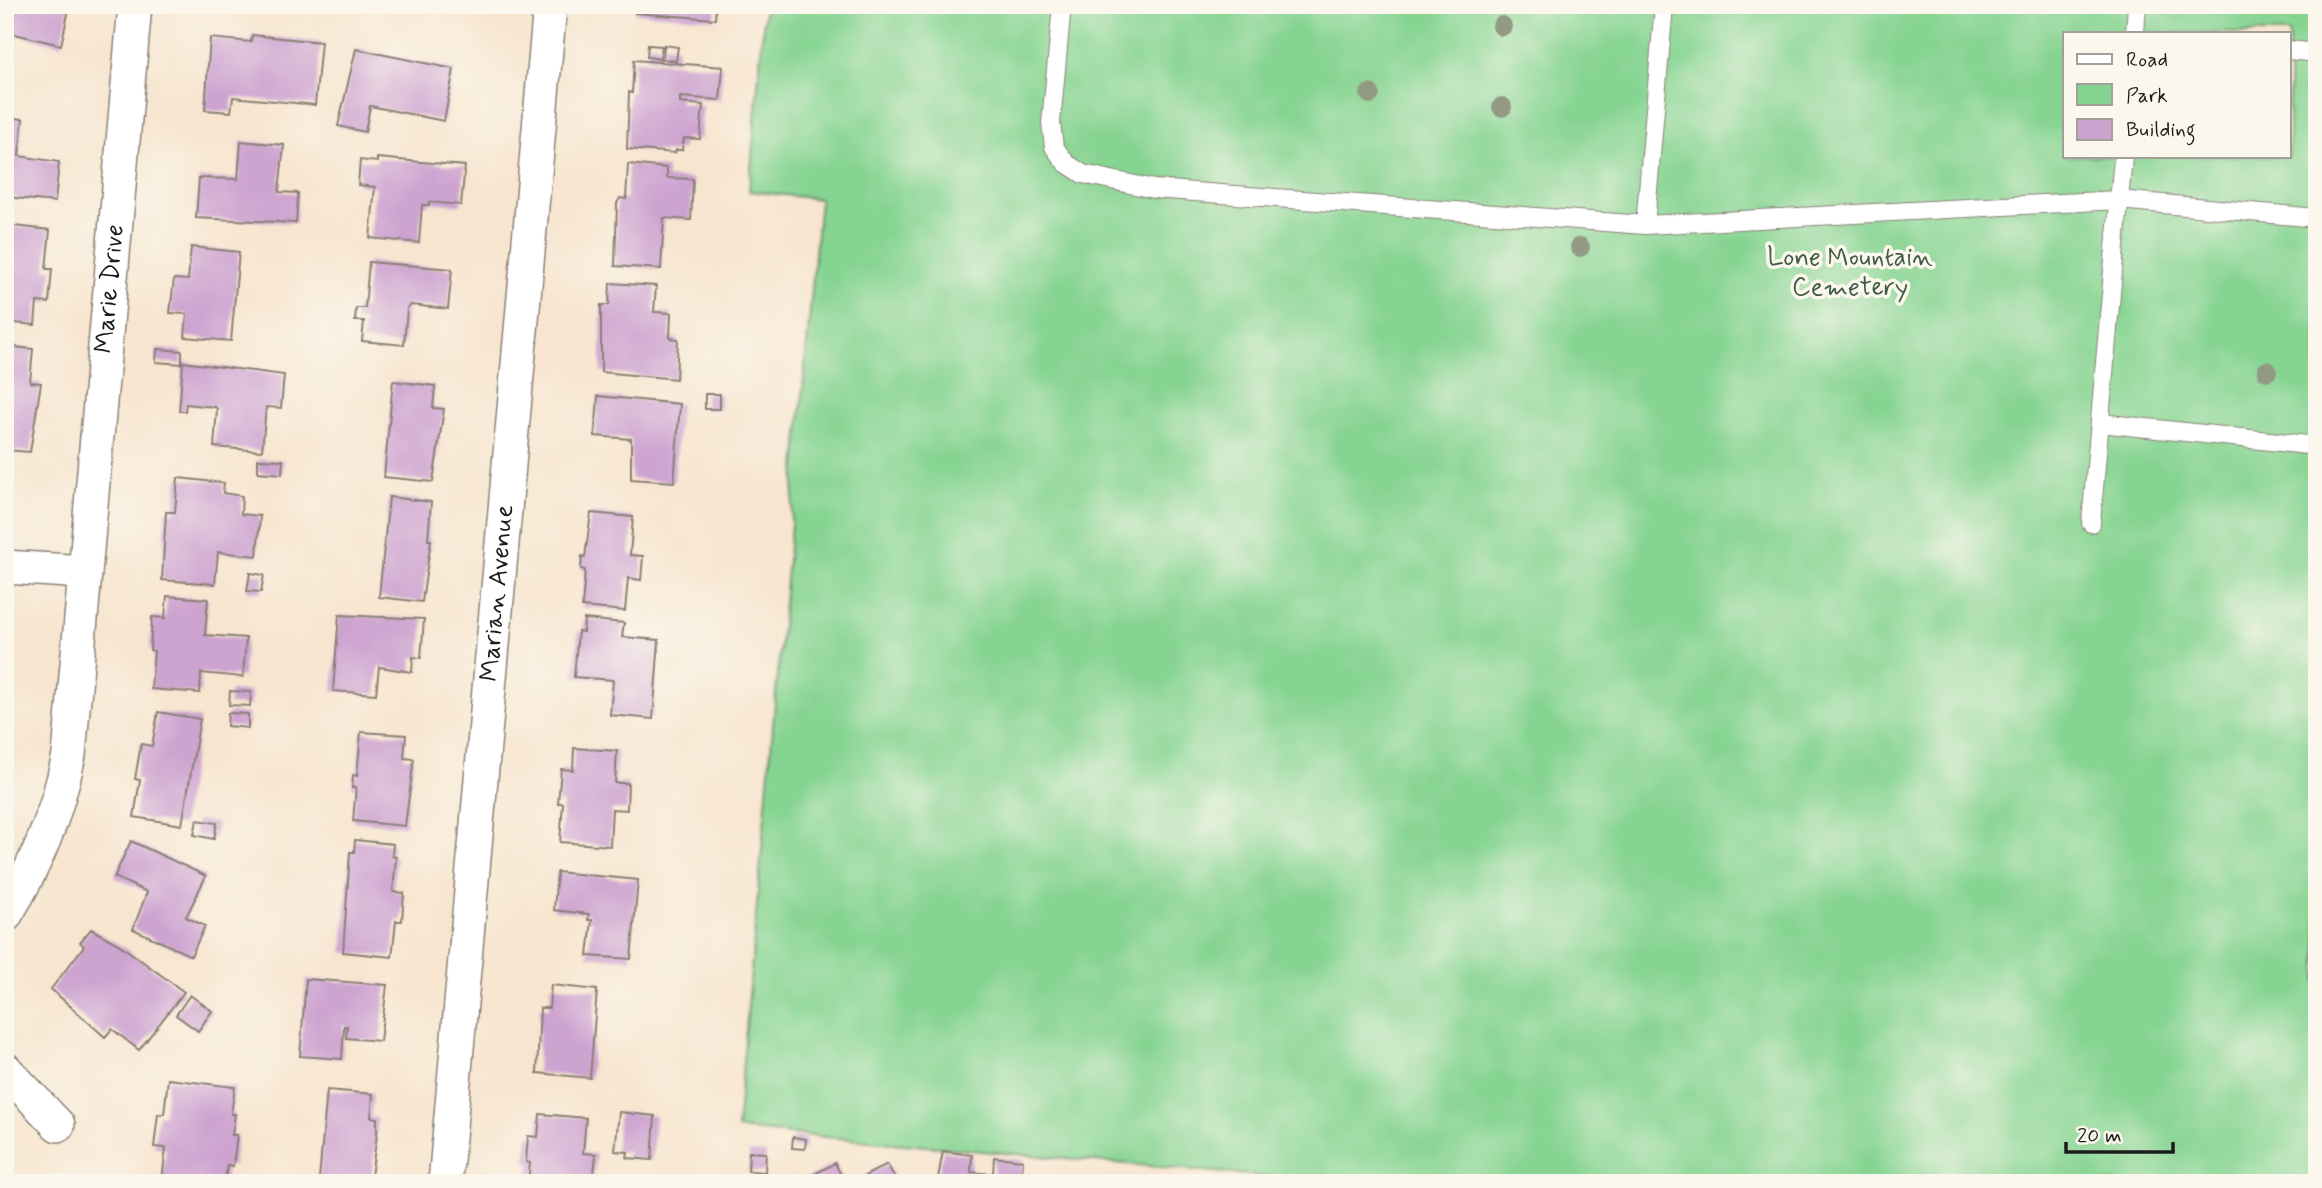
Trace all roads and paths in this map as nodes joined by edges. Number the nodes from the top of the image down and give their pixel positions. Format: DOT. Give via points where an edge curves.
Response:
graph roads {
  1 [pos="135,5"];
  2 [pos="550,5"];
  3 [pos="1062,5"];
  4 [pos="1664,5"];
  5 [pos="2137,5"];
  6 [pos="2135,32"];
  7 [pos="2290,50"];
  8 [pos="2317,52"];
  9 [pos="2123,158"];
  10 [pos="2119,200"];
  11 [pos="2317,218"];
  12 [pos="1645,225"];
  13 [pos="2100,423"];
  14 [pos="2317,446"];
  15 [pos="2091,523"];
  16 [pos="5,567"];
  17 [pos="85,572"];
  18 [pos="5,916"];
  19 [pos="5,1069"];
  20 [pos="58,1125"];
  21 [pos="445,1183"];
  1 -- 17 [label="street, Marie Drive"];
  2 -- 21 [label="street, Marian Avenue"];
  3 -- 12 [label="lane" via="1051,123 1054,147 1066,163 1083,174 1154,189"];
  4 -- 12 [label="lane"];
  5 -- 6 [label="lane"];
  7 -- 8 [label="lane"];
  9 -- 10 [label="lane"];
  10 -- 11 [label="lane"];
  10 -- 12 [label="lane"];
  10 -- 13 [label="lane"];
  13 -- 14 [label="lane"];
  13 -- 15 [label="lane"];
  16 -- 17 [label="street"];
  17 -- 18 [label="street, Marie Drive" via="69,755 57,810 26,882"];
  19 -- 20 [label="street"];
}
